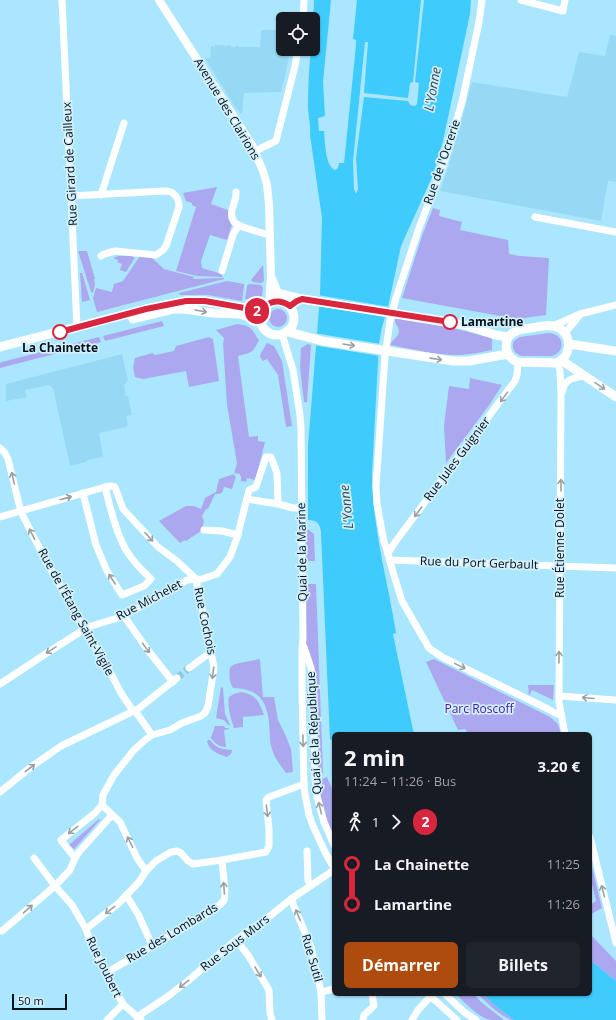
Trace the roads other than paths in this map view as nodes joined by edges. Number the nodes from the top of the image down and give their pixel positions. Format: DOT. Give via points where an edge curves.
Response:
graph roads {
  1 [pos="62,0"];
  2 [pos="159,0"];
  3 [pos="304,0"];
  4 [pos="482,0"];
  5 [pos="521,0"];
  6 [pos="566,0"];
  7 [pos="303,12"];
  8 [pos="297,56"];
  9 [pos="124,123"];
  10 [pos="255,151"];
  11 [pos="236,192"];
  12 [pos="101,195"];
  13 [pos="71,196"];
  14 [pos="535,217"];
  15 [pos="238,226"];
  16 [pos="616,232"];
  17 [pos="270,235"];
  18 [pos="101,256"];
  19 [pos="222,271"];
  20 [pos="271,276"];
  21 [pos="280,298"];
  22 [pos="306,299"];
  23 [pos="269,304"];
  24 [pos="616,305"];
  25 [pos="290,306"];
  26 [pos="262,311"];
  27 [pos="580,314"];
  28 [pos="261,321"];
  29 [pos="553,326"];
  30 [pos="77,327"];
  31 [pos="285,333"];
  32 [pos="565,333"];
  33 [pos="508,336"];
  34 [pos="569,344"];
  35 [pos="0,347"];
  36 [pos="616,351"];
  37 [pos="0,352"];
  38 [pos="508,354"];
  39 [pos="560,361"];
  40 [pos="517,362"];
  41 [pos="584,376"];
  42 [pos="561,394"];
  43 [pos="616,397"];
  44 [pos="0,448"];
  45 [pos="105,487"];
  46 [pos="83,494"];
  47 [pos="247,499"];
  48 [pos="278,504"];
  49 [pos="302,508"];
  50 [pos="21,511"];
  51 [pos="0,517"];
  52 [pos="204,530"];
  53 [pos="238,535"];
  54 [pos="389,556"];
  55 [pos="560,566"];
  56 [pos="616,568"];
  57 [pos="196,580"];
  58 [pos="124,616"];
  59 [pos="84,630"];
  60 [pos="303,644"];
  61 [pos="212,652"];
  62 [pos="189,668"];
  63 [pos="0,684"];
  64 [pos="559,696"];
  65 [pos="616,700"];
  66 [pos="133,711"];
  67 [pos="560,713"];
  68 [pos="565,732"];
  69 [pos="152,735"];
  70 [pos="303,773"];
  71 [pos="304,784"];
  72 [pos="0,792"];
  73 [pos="102,805"];
  74 [pos="112,815"];
  75 [pos="332,840"];
  76 [pos="592,845"];
  77 [pos="307,850"];
  78 [pos="34,858"];
  79 [pos="75,858"];
  80 [pos="222,860"];
  81 [pos="332,865"];
  82 [pos="332,870"];
  83 [pos="146,872"];
  84 [pos="311,885"];
  85 [pos="55,886"];
  86 [pos="126,895"];
  87 [pos="291,899"];
  88 [pos="86,929"];
  89 [pos="0,931"];
  90 [pos="236,940"];
  91 [pos="616,943"];
  92 [pos="152,945"];
  93 [pos="106,973"];
  94 [pos="332,989"];
  95 [pos="321,992"];
  96 [pos="372,996"];
  97 [pos="429,996"];
  98 [pos="431,996"];
  99 [pos="447,996"];
  100 [pos="123,1004"];
  101 [pos="139,1018"];
  102 [pos="107,1020"];
  103 [pos="272,1020"];
  104 [pos="322,1020"];
  105 [pos="363,1020"];
  106 [pos="412,1020"];
  107 [pos="457,1020"];
  108 [pos="476,1020"];
  1 -- 13 [label="street, Rue Girard de Cailleux"];
  2 -- 10 [label="street, Avenue des Clairions"];
  3 -- 7 [label="street"];
  4 -- 54 [label="street, Rue de l'Ocrerie" via="462,102 390,321 385,356 376,486 381,528"];
  5 -- 6 [label="street" via="563,11"];
  8 -- 10 [label="street" via="276,141"];
  9 -- 12 [label="street"];
  10 -- 17 [label="street, Avenue des Clairions" via="267,185"];
  11 -- 15 [label="street" via="232,216"];
  12 -- 13 [label="street"];
  12 -- 18 [label="street" via="169,191 174,193 179,203 166,246 160,253 156,255 114,252"];
  13 -- 30 [label="street, Rue Girard de Cailleux"];
  14 -- 16 [label="street"];
  15 -- 17 [label="street"];
  15 -- 19 [label="street"];
  17 -- 20 [label="street, Avenue des Clairions"];
  20 -- 21 [label="street, Avenue des Clairions"];
  20 -- 23 [label="street, Avenue des Clairions"];
  21 -- 22 [label="main road" via="282,294"];
  21 -- 23 [label="main road"];
  21 -- 25 [label="main road"];
  22 -- 25 [label="main road"];
  22 -- 33 [label="main road" via="464,325"];
  23 -- 26 [label="main road"];
  24 -- 27 [label="street"];
  25 -- 31 [label="main road" via="294,319"];
  26 -- 28 [label="main road"];
  26 -- 30 [label="main road" via="205,301 186,301"];
  27 -- 29 [label="street"];
  27 -- 32 [label="street"];
  28 -- 31 [label="main road" via="268,332"];
  37 -- 28 [label="main road, one-way" via="174,309 235,313"];
  29 -- 32 [label="main road"];
  29 -- 33 [label="main road" via="519,330"];
  30 -- 35 [label="main road"];
  31 -- 38 [label="main road, one-way" via="453,361 469,361"];
  31 -- 49 [label="street, Quai de la Marine" via="300,415"];
  32 -- 34 [label="main road"];
  33 -- 38 [label="main road"];
  34 -- 36 [label="main road"];
  34 -- 39 [label="main road" via="566,354"];
  38 -- 40 [label="main road"];
  39 -- 40 [label="main road"];
  39 -- 41 [label="main road"];
  39 -- 42 [label="street, Rue Étienne Dolet"];
  40 -- 54 [label="street, Rue Jules Guignier, one-way" via="515,382 396,541"];
  41 -- 42 [label="street" via="567,381"];
  41 -- 43 [label="main road, one-way"];
  55 -- 42 [label="street, Rue Étienne Dolet, one-way"];
  50 -- 44 [label="street, Rue de l'Étang Saint-Vigile, one-way" via="8,459"];
  45 -- 46 [label="street"];
  45 -- 46 [label="street, one-way" via="125,548 151,579 144,586 122,595 107,571 96,546"];
  45 -- 57 [label="street, Rue Cochois, one-way" via="114,487 123,509 158,547"];
  50 -- 46 [label="street, one-way"];
  47 -- 48 [label="street"];
  47 -- 48 [label="street" via="249,490 256,487 266,456 271,457 277,473"];
  47 -- 53 [label="street"];
  48 -- 49 [label="street"];
  49 -- 60 [label="street, Quai de la Marine"];
  50 -- 51 [label="street"];
  59 -- 50 [label="street, Rue de l'Étang Saint-Vigile, one-way"];
  52 -- 53 [label="street"];
  53 -- 57 [label="street, Rue Michelet" via="230,557 218,574"];
  54 -- 55 [label="street, Rue du Port Gerbault"];
  54 -- 67 [label="street, Rue de l'Ocrerie, one-way" via="402,600 429,648 492,682 557,714"];
  55 -- 56 [label="street, Rue du Port Gerbault"];
  64 -- 55 [label="street, Rue Étienne Dolet, one-way"];
  57 -- 58 [label="street, Rue Michelet" via="187,580"];
  57 -- 61 [label="street, Rue Cochois"];
  58 -- 59 [label="street, Rue Michelet"];
  58 -- 66 [label="street, one-way" via="147,649 175,680"];
  59 -- 63 [label="street, Rue Michelet, one-way"];
  59 -- 66 [label="street, Rue de l'Étang Saint-Vigile"];
  60 -- 70 [label="street, Quai de la Marine, one-way"];
  75 -- 60 [label="street, Quai de la République, one-way" via="317,796 313,681"];
  61 -- 62 [label="street"];
  61 -- 69 [label="street, Rue Cochois, one-way" via="214,668 205,713 170,730"];
  65 -- 64 [label="street, one-way"];
  64 -- 67 [label="street, Rue Étienne Dolet"];
  66 -- 69 [label="street, Rue de l'Étang Saint-Vigile"];
  72 -- 66 [label="street, one-way" via="61,746"];
  67 -- 68 [label="street, Rue Étienne Dolet"];
  69 -- 73 [label="street" via="134,750 114,775 103,795"];
  70 -- 71 [label="street, Quai de la République"];
  71 -- 80 [label="street, one-way" via="266,800 269,829 269,846 266,852"];
  71 -- 81 [label="street, Quai de la République" via="312,826"];
  73 -- 74 [label="street"];
  73 -- 79 [label="street, one-way" via="61,840"];
  74 -- 79 [label="street"];
  83 -- 74 [label="street, one-way" via="120,822"];
  91 -- 76 [label="street, one-way"];
  77 -- 84 [label="street" via="308,881"];
  78 -- 85 [label="street, Rue Joubert"];
  79 -- 85 [label="street" via="70,870"];
  80 -- 83 [label="street" via="190,863 183,854 174,851"];
  92 -- 80 [label="street, Rue des Lombards, one-way" via="202,918 225,899"];
  82 -- 84 [label="street, Rue Sous Murs"];
  83 -- 86 [label="street"];
  84 -- 87 [label="street, Rue Sous Murs"];
  85 -- 88 [label="street, Rue Joubert" via="72,905"];
  89 -- 85 [label="street, one-way"];
  86 -- 88 [label="street, one-way"];
  86 -- 92 [label="street"];
  87 -- 90 [label="street, Rue Sous Murs"];
  95 -- 87 [label="street, Rue Sutil, one-way" via="311,947"];
  88 -- 93 [label="street, Rue Joubert"];
  90 -- 101 [label="street, Rue Sous Murs, one-way"];
  90 -- 103 [label="street, one-way" via="269,990"];
  92 -- 93 [label="street, Rue des Lombards"];
  93 -- 100 [label="street, Rue Joubert"];
  94 -- 95 [label="street"];
  95 -- 104 [label="street, Rue Sutil"];
  96 -- 105 [label="street" via="374,1006 364,1015"];
  97 -- 106 [label="street"];
  98 -- 107 [label="street"];
  99 -- 108 [label="street"];
  100 -- 101 [label="street, Rue Joubert"];
  100 -- 102 [label="street"];
}
